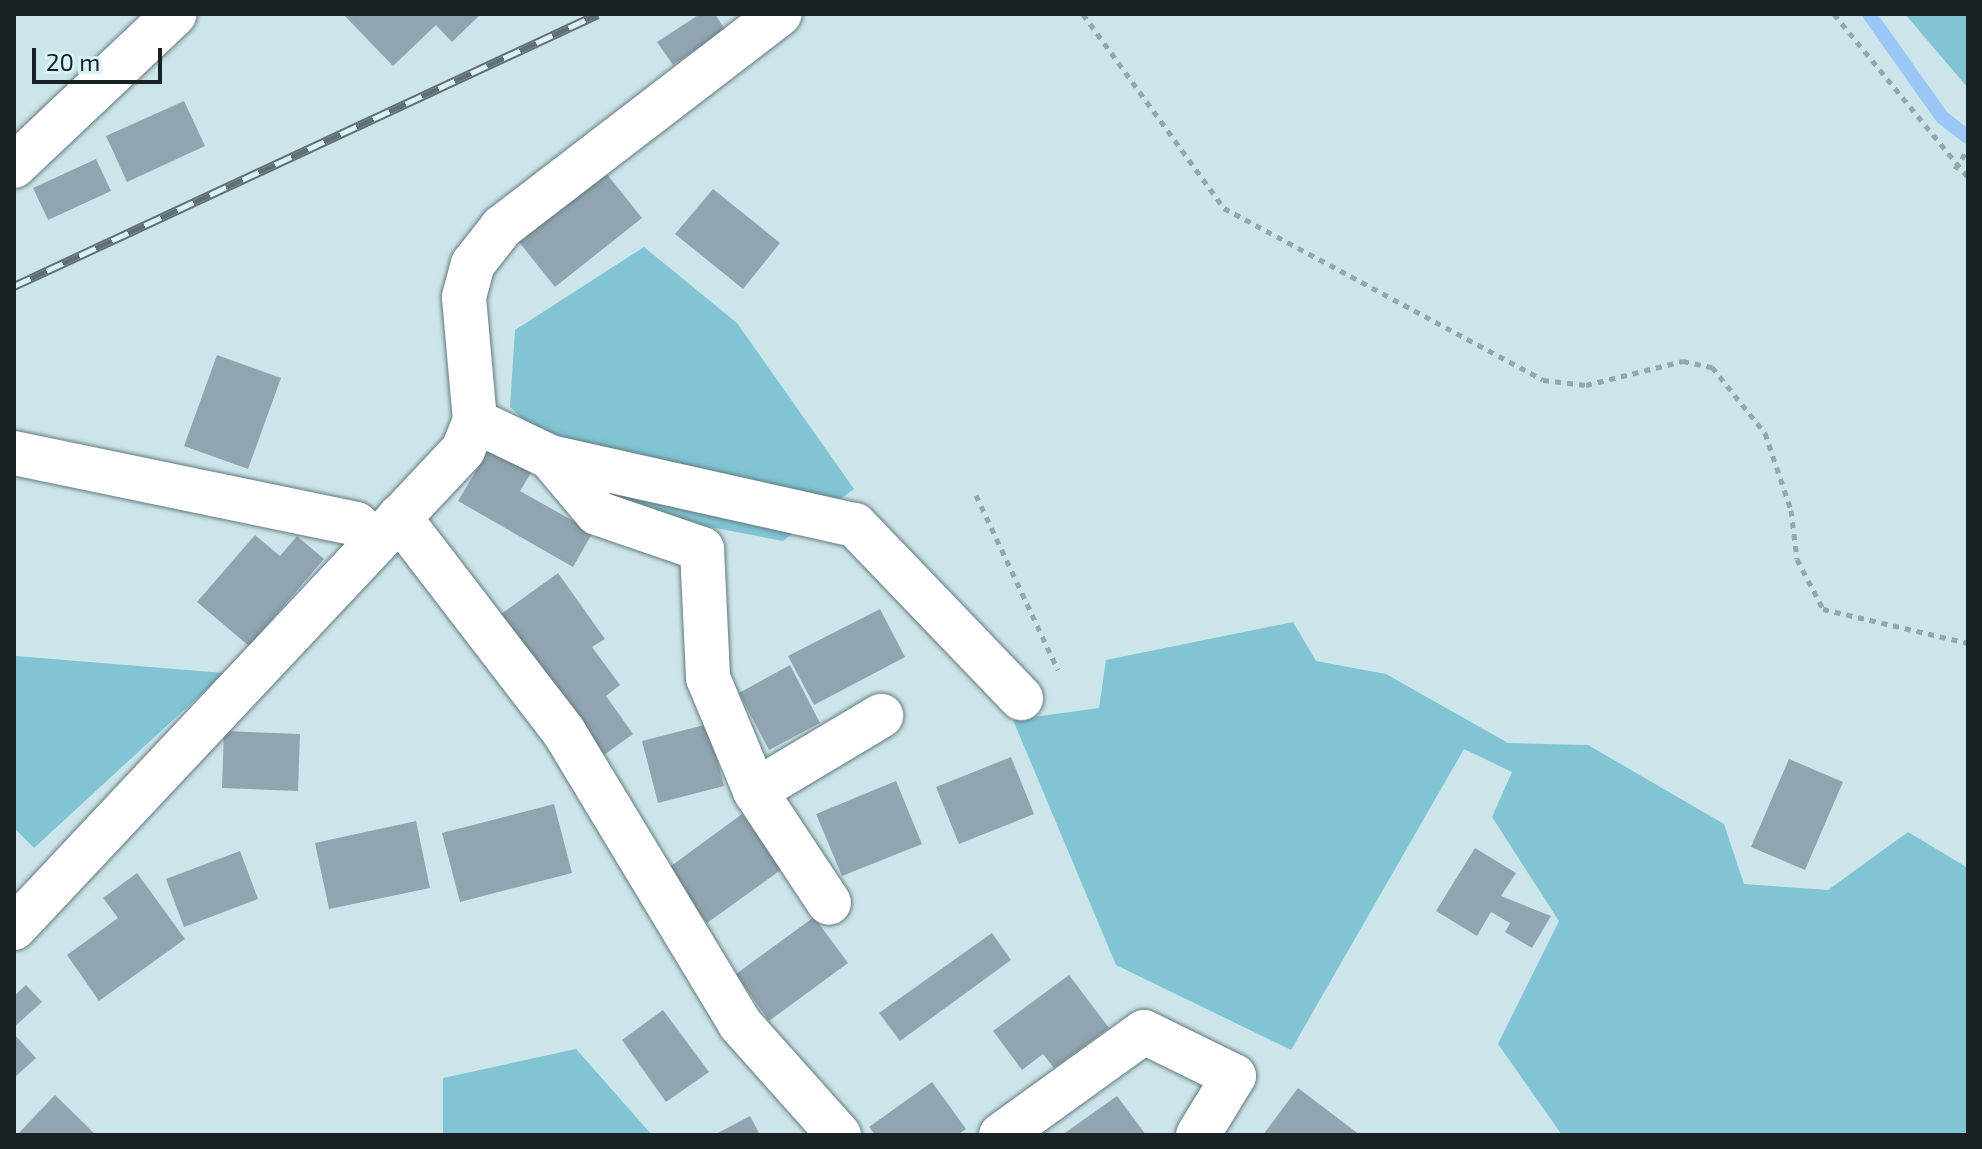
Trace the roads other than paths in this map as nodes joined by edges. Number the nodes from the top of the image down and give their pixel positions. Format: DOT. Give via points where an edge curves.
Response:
graph roads {
  1 [pos="175,14"];
  2 [pos="780,14"];
  3 [pos="14,166"];
  4 [pos="475,421"];
  5 [pos="14,453"];
  6 [pos="550,457"];
  7 [pos="386,528"];
  8 [pos="1021,698"];
  9 [pos="881,716"];
  10 [pos="755,791"];
  11 [pos="829,903"];
  12 [pos="14,928"];
  13 [pos="839,1135"];
  14 [pos="1001,1135"];
  15 [pos="1198,1135"];
  1 -- 3 [label="street"];
  2 -- 4 [label="street" via="502,227 473,264 464,297"];
  4 -- 6 [label="street"];
  4 -- 7 [label="street" via="446,472"];
  5 -- 7 [label="street"];
  6 -- 8 [label="street" via="855,525"];
  6 -- 10 [label="street" via="597,513 702,549 708,678"];
  7 -- 12 [label="street"];
  7 -- 13 [label="street" via="564,732 740,1024"];
  9 -- 10 [label="street"];
  10 -- 11 [label="street"];
  14 -- 15 [label="street" via="1144,1032 1234,1076"];
}
